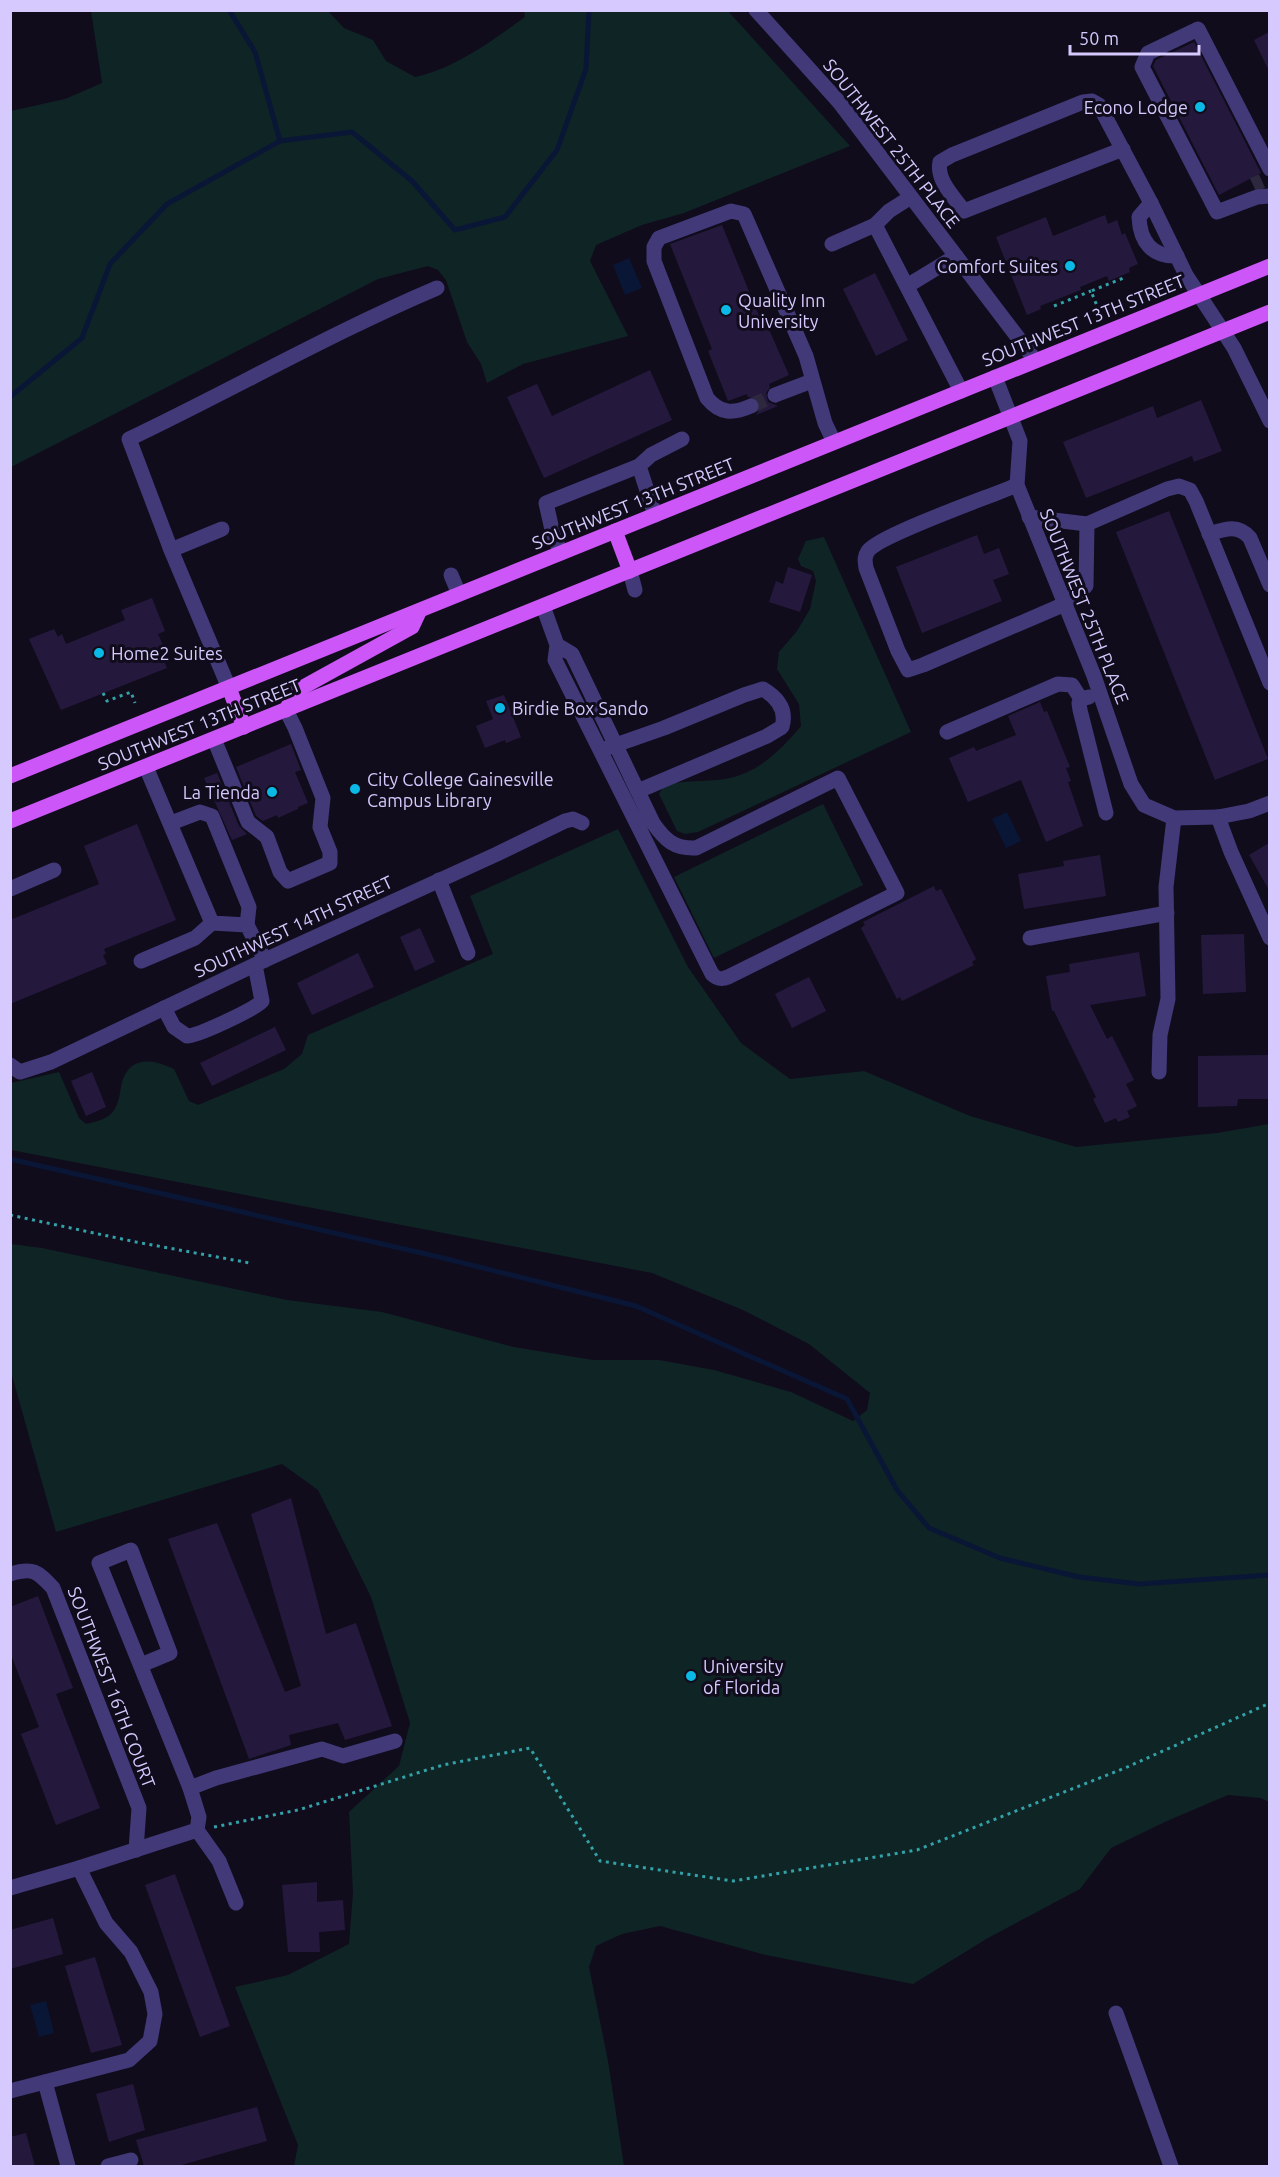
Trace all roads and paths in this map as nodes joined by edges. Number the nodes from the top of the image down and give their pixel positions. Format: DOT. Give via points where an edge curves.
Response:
graph roads {
  1 [pos="756,10"];
  2 [pos="1123,149"];
  3 [pos="1263,178"];
  4 [pos="1269,196"];
  5 [pos="911,197"];
  6 [pos="1246,201"];
  7 [pos="1150,202"];
  8 [pos="875,225"];
  9 [pos="832,244"];
  10 [pos="956,256"];
  11 [pos="1177,256"];
  12 [pos="1269,266"];
  13 [pos="1126,277"];
  14 [pos="907,286"];
  15 [pos="437,288"];
  16 [pos="1091,291"];
  17 [pos="1200,294"];
  18 [pos="1054,306"];
  19 [pos="1099,310"];
  20 [pos="1269,312"];
  21 [pos="1223,330"];
  22 [pos="1035,360"];
  23 [pos="995,377"];
  24 [pos="812,381"];
  25 [pos="961,391"];
  26 [pos="775,395"];
  27 [pos="751,406"];
  28 [pos="1011,417"];
  29 [pos="1269,421"];
  30 [pos="682,439"];
  31 [pos="834,442"];
  32 [pos="639,466"];
  33 [pos="1017,485"];
  34 [pos="655,515"];
  35 [pos="1029,517"];
  36 [pos="1087,524"];
  37 [pos="222,529"];
  38 [pos="615,531"];
  39 [pos="1209,534"];
  40 [pos="171,549"];
  41 [pos="561,553"];
  42 [pos="630,571"];
  43 [pos="451,575"];
  44 [pos="1269,585"];
  45 [pos="635,590"];
  46 [pos="459,594"];
  47 [pos="1064,602"];
  48 [pos="543,606"];
  49 [pos="419,612"];
  50 [pos="557,645"];
  51 [pos="1269,683"];
  52 [pos="229,688"];
  53 [pos="103,693"];
  54 [pos="1101,694"];
  55 [pos="1081,699"];
  56 [pos="135,703"];
  57 [pos="286,710"];
  58 [pos="244,727"];
  59 [pos="947,732"];
  60 [pos="214,739"];
  61 [pos="616,744"];
  62 [pos="601,750"];
  63 [pos="146,766"];
  64 [pos="10,776"];
  65 [pos="638,791"];
  66 [pos="1269,803"];
  67 [pos="1106,813"];
  68 [pos="1218,817"];
  69 [pos="1179,818"];
  70 [pos="10,821"];
  71 [pos="171,823"];
  72 [pos="582,823"];
  73 [pos="54,870"];
  74 [pos="439,880"];
  75 [pos="10,889"];
  76 [pos="1167,913"];
  77 [pos="212,923"];
  78 [pos="247,925"];
  79 [pos="1030,938"];
  80 [pos="1269,938"];
  81 [pos="468,953"];
  82 [pos="141,961"];
  83 [pos="260,963"];
  84 [pos="164,1008"];
  85 [pos="15,1068"];
  86 [pos="1159,1072"];
  87 [pos="10,1215"];
  88 [pos="250,1263"];
  89 [pos="10,1574"];
  90 [pos="141,1665"];
  91 [pos="1269,1703"];
  92 [pos="395,1741"];
  93 [pos="190,1788"];
  94 [pos="197,1830"];
  95 [pos="136,1850"];
  96 [pos="79,1868"];
  97 [pos="10,1887"];
  98 [pos="236,1903"];
  99 [pos="1116,2013"];
  100 [pos="45,2082"];
  101 [pos="10,2091"];
  102 [pos="131,2160"];
  103 [pos="68,2166"];
  104 [pos="108,2166"];
  105 [pos="1171,2166"];
  1 -- 5 [label="street, SOUTHWEST 25TH PLACE" via="839,102"];
  2 -- 2 [label="street" via="1099,105 1083,102 952,155 940,162 938,170 964,211"];
  2 -- 7 [label="street"];
  3 -- 6 [label="street" via="1247,192"];
  3 -- 6 [label="street" via="1198,29 1148,53 1142,67 1217,212"];
  4 -- 6 [label="street"];
  5 -- 8 [label="street"];
  5 -- 10 [label="street, SOUTHWEST 25TH PLACE"];
  7 -- 11 [label="street"];
  7 -- 11 [label="street" via="1139,217 1143,235 1155,253"];
  8 -- 9 [label="street"];
  8 -- 14 [label="street"];
  10 -- 14 [label="street"];
  10 -- 22 [label="street, SOUTHWEST 25TH PLACE"];
  11 -- 17 [label="street"];
  12 -- 17 [label="main road, SOUTHWEST 13TH STREET"];
  13 -- 16 [label="path"];
  14 -- 25 [label="street"];
  15 -- 40 [label="street" via="382,311 129,439"];
  16 -- 18 [label="path"];
  16 -- 19 [label="path"];
  17 -- 21 [label="street"];
  17 -- 22 [label="main road, SOUTHWEST 13TH STREET"];
  20 -- 21 [label="main road, SOUTHWEST 13TH STREET"];
  21 -- 28 [label="main road, SOUTHWEST 13TH STREET"];
  21 -- 29 [label="street"];
  22 -- 23 [label="main road, SOUTHWEST 13TH STREET"];
  23 -- 25 [label="main road, SOUTHWEST 13TH STREET"];
  23 -- 28 [label="street, SOUTHWEST 25TH PLACE"];
  24 -- 26 [label="street"];
  24 -- 27 [label="street" via="806,356 744,214 731,211 659,238 654,261 706,398 725,412"];
  24 -- 31 [label="street"];
  25 -- 31 [label="main road, SOUTHWEST 13TH STREET"];
  28 -- 33 [label="street, SOUTHWEST 25TH PLACE" via="1020,441"];
  28 -- 42 [label="main road, SOUTHWEST 13TH STREET"];
  30 -- 32 [label="street"];
  31 -- 34 [label="main road, SOUTHWEST 13TH STREET"];
  32 -- 34 [label="street"];
  32 -- 41 [label="street" via="546,503"];
  33 -- 35 [label="street, SOUTHWEST 25TH PLACE"];
  33 -- 47 [label="street" via="894,535 868,551 866,568 898,651 908,670 916,668"];
  34 -- 38 [label="main road, SOUTHWEST 13TH STREET"];
  35 -- 36 [label="street"];
  35 -- 47 [label="street, SOUTHWEST 25TH PLACE"];
  36 -- 39 [label="street" via="1179,486 1190,490"];
  36 -- 47 [label="street" via="1086,586"];
  37 -- 40 [label="street"];
  38 -- 41 [label="main road, SOUTHWEST 13TH STREET"];
  38 -- 42 [label="main road"];
  39 -- 44 [label="street" via="1228,528 1245,532"];
  39 -- 51 [label="street"];
  40 -- 52 [label="street"];
  41 -- 46 [label="main road, SOUTHWEST 13TH STREET"];
  42 -- 45 [label="street"];
  42 -- 48 [label="main road, SOUTHWEST 13TH STREET"];
  43 -- 46 [label="street"];
  46 -- 49 [label="main road, SOUTHWEST 13TH STREET"];
  47 -- 54 [label="street, SOUTHWEST 25TH PLACE"];
  48 -- 50 [label="street"];
  48 -- 57 [label="main road, SOUTHWEST 13TH STREET"];
  49 -- 52 [label="main road, SOUTHWEST 13TH STREET"];
  49 -- 57 [label="main road" via="412,627 296,691"];
  50 -- 61 [label="street" via="572,654"];
  50 -- 62 [label="street" via="555,660"];
  52 -- 58 [label="main road"];
  52 -- 64 [label="main road, SOUTHWEST 13TH STREET"];
  53 -- 56 [label="path" via="107,701 131,692"];
  54 -- 55 [label="street"];
  54 -- 69 [label="street, SOUTHWEST 25TH PLACE" via="1131,784 1144,805"];
  55 -- 59 [label="street" via="1072,685 1058,684"];
  55 -- 67 [label="street" via="1080,710"];
  57 -- 58 [label="main road, SOUTHWEST 13TH STREET"];
  57 -- 60 [label="street" via="323,798 320,827 330,852 330,863 288,881 280,872 267,837 248,822"];
  58 -- 60 [label="main road, SOUTHWEST 13TH STREET"];
  60 -- 63 [label="main road, SOUTHWEST 13TH STREET"];
  61 -- 62 [label="street"];
  61 -- 65 [label="street"];
  61 -- 65 [label="street" via="763,689 781,707 785,717 782,727 767,736"];
  62 -- 65 [label="street" via="716,978 722,980 897,893 838,778 696,848 684,849 662,836"];
  63 -- 70 [label="main road, SOUTHWEST 13TH STREET"];
  63 -- 71 [label="street"];
  66 -- 68 [label="street"];
  68 -- 69 [label="street"];
  68 -- 80 [label="street"];
  69 -- 76 [label="street" via="1166,887"];
  71 -- 77 [label="street"];
  71 -- 78 [label="street" via="200,812 212,816 249,907"];
  72 -- 74 [label="street, SOUTHWEST 14TH STREET" via="565,821"];
  73 -- 75 [label="street"];
  74 -- 81 [label="street"];
  74 -- 83 [label="street, SOUTHWEST 14TH STREET"];
  76 -- 79 [label="street"];
  76 -- 86 [label="street" via="1168,999 1160,1035"];
  77 -- 78 [label="street"];
  77 -- 82 [label="street" via="195,938"];
  78 -- 83 [label="street"];
  83 -- 84 [label="street, SOUTHWEST 14TH STREET"];
  83 -- 84 [label="street" via="262,1001 257,1006 187,1036 174,1027"];
  84 -- 85 [label="street, SOUTHWEST 14TH STREET" via="51,1062"];
  87 -- 88 [label="path"];
  89 -- 95 [label="street, SOUTHWEST 16TH COURT" via="28,1569 40,1574 53,1588 139,1808"];
  90 -- 90 [label="street" via="170,1653 131,1550 99,1563"];
  90 -- 93 [label="street"];
  91 -- 94 [label="path" via="1125,1768 917,1850 733,1881 600,1861 530,1748 443,1765 298,1810"];
  92 -- 93 [label="street" via="344,1756 322,1749"];
  93 -- 94 [label="street" via="199,1817"];
  94 -- 95 [label="street"];
  94 -- 98 [label="street" via="219,1861"];
  95 -- 96 [label="street"];
  96 -- 97 [label="street"];
  96 -- 100 [label="street" via="106,1923 131,1952 151,1992 155,2014 150,2041 129,2060"];
  99 -- 105 [label="street"];
  100 -- 101 [label="street"];
  100 -- 103 [label="street"];
  102 -- 104 [label="street"];
}
